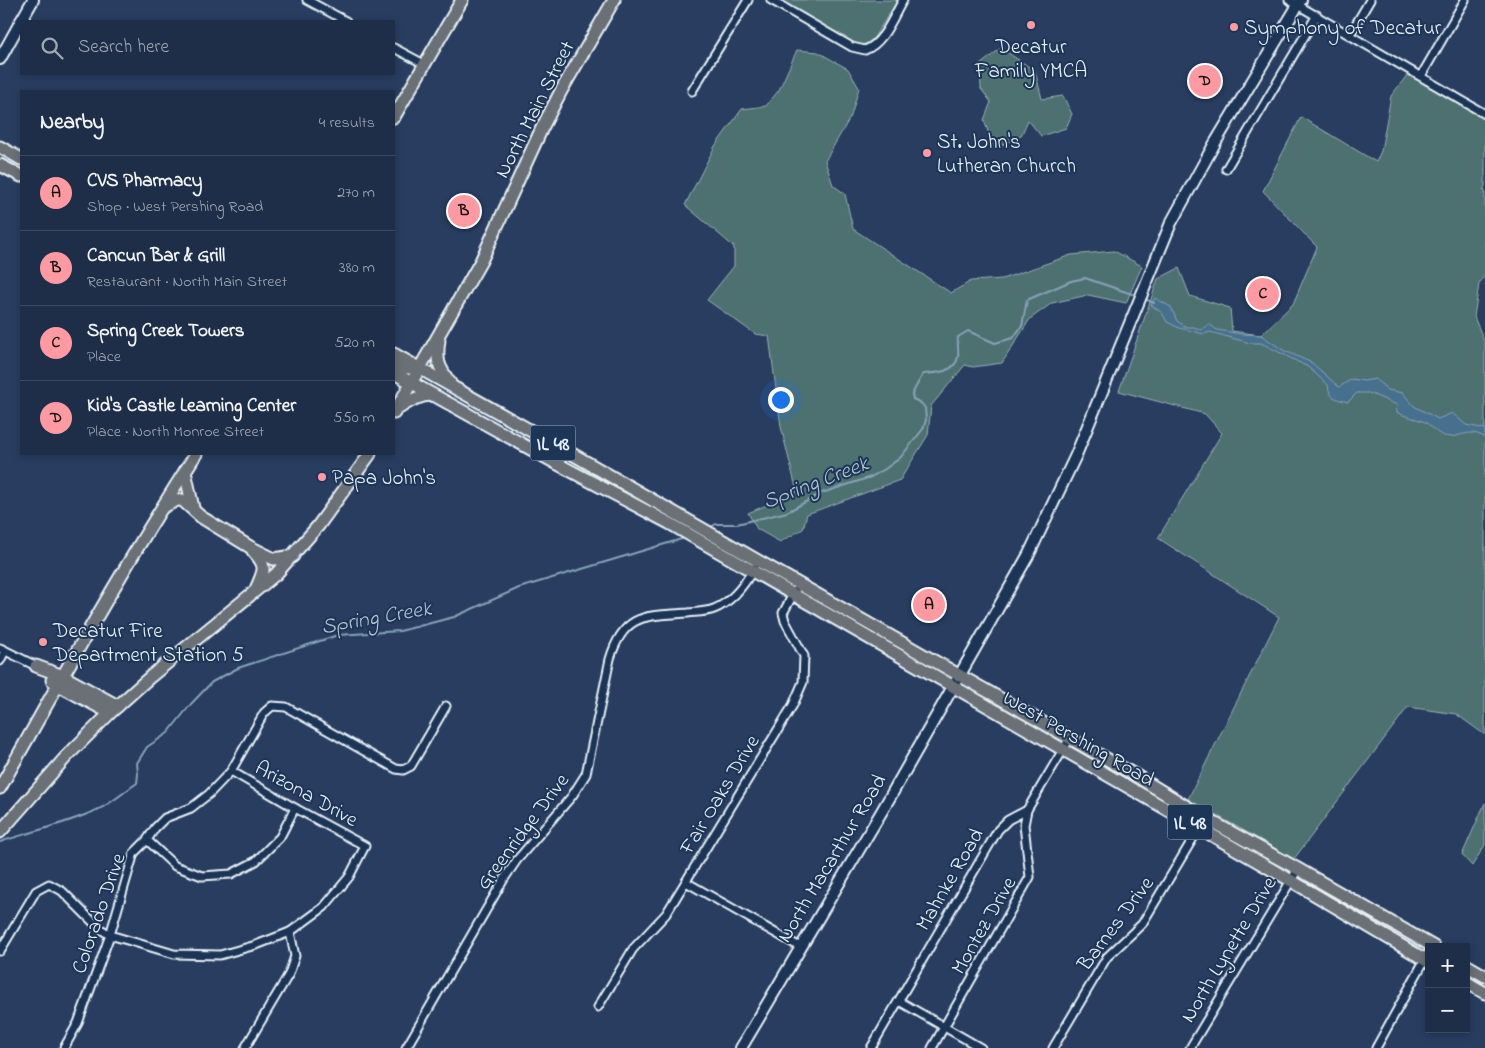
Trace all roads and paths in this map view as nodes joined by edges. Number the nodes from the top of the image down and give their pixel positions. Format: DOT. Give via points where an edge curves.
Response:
graph roads {
  1 [pos="33,0"];
  2 [pos="307,0"];
  3 [pos="462,0"];
  4 [pos="614,0"];
  5 [pos="748,0"];
  6 [pos="771,0"];
  7 [pos="902,0"];
  8 [pos="1370,0"];
  9 [pos="1465,0"];
  10 [pos="1296,2"];
  11 [pos="1317,15"];
  12 [pos="22,20"];
  13 [pos="344,20"];
  14 [pos="20,23"];
  15 [pos="1350,34"];
  16 [pos="395,49"];
  17 [pos="0,59"];
  18 [pos="424,64"];
  19 [pos="1421,76"];
  20 [pos="692,90"];
  21 [pos="1485,114"];
  22 [pos="395,115"];
  23 [pos="0,147"];
  24 [pos="20,158"];
  25 [pos="0,165"];
  26 [pos="1226,169"];
  27 [pos="20,175"];
  28 [pos="440,334"];
  29 [pos="395,355"];
  30 [pos="395,365"];
  31 [pos="420,368"];
  32 [pos="395,374"];
  33 [pos="411,383"];
  34 [pos="453,386"];
  35 [pos="433,395"];
  36 [pos="395,410"];
  37 [pos="395,411"];
  38 [pos="195,455"];
  39 [pos="369,455"];
  40 [pos="185,471"];
  41 [pos="161,508"];
  42 [pos="193,508"];
  43 [pos="250,548"];
  44 [pos="293,556"];
  45 [pos="758,561"];
  46 [pos="752,572"];
  47 [pos="799,584"];
  48 [pos="254,593"];
  49 [pos="792,595"];
  50 [pos="3,649"];
  51 [pos="0,661"];
  52 [pos="36,666"];
  53 [pos="960,676"];
  54 [pos="60,680"];
  55 [pos="953,688"];
  56 [pos="446,706"];
  57 [pos="114,709"];
  58 [pos="1070,738"];
  59 [pos="1063,749"];
  60 [pos="232,771"];
  61 [pos="1113,778"];
  62 [pos="0,788"];
  63 [pos="1179,802"];
  64 [pos="295,808"];
  65 [pos="1027,810"];
  66 [pos="1202,823"];
  67 [pos="0,832"];
  68 [pos="147,840"];
  69 [pos="1298,869"];
  70 [pos="1290,880"];
  71 [pos="686,882"];
  72 [pos="290,932"];
  73 [pos="110,935"];
  74 [pos="800,947"];
  75 [pos="1425,949"];
  76 [pos="1425,949"];
  77 [pos="0,951"];
  78 [pos="1425,961"];
  79 [pos="1470,967"];
  80 [pos="1485,976"];
  81 [pos="1470,984"];
  82 [pos="1485,992"];
  83 [pos="899,1001"];
  84 [pos="598,1007"];
  85 [pos="944,1027"];
  86 [pos="64,1048"];
  87 [pos="245,1048"];
  88 [pos="406,1048"];
  89 [pos="741,1048"];
  90 [pos="871,1048"];
  91 [pos="932,1048"];
  92 [pos="981,1048"];
  93 [pos="1053,1048"];
  94 [pos="1190,1048"];
  95 [pos="1376,1048"];
  1 -- 12 [label="street"];
  2 -- 13 [label="street"];
  3 -- 18 [label="main road"];
  4 -- 28 [label="main road, North Main Street" via="561,91 481,261"];
  5 -- 20 [label="street"];
  6 -- 7 [label="street" via="852,47 865,50 876,44"];
  8 -- 15 [label="street"];
  9 -- 19 [label="street"];
  10 -- 11 [label="street"];
  10 -- 53 [label="street, North Macarthur Road" via="1182,200 1154,260 1061,489 1020,571"];
  11 -- 15 [label="street"];
  11 -- 26 [label="street"];
  14 -- 17 [label="street"];
  15 -- 19 [label="street"];
  16 -- 18 [label="street"];
  18 -- 22 [label="main road"];
  19 -- 21 [label="street"];
  23 -- 24 [label="main road"];
  25 -- 27 [label="main road"];
  28 -- 31 [label="main road, North Main Street"];
  28 -- 34 [label="main road" via="438,364"];
  29 -- 31 [label="main road, IL 48"];
  30 -- 31 [label="main road" via="401,368"];
  31 -- 33 [label="main road, North Main Street"];
  31 -- 34 [label="main road, IL 48"];
  32 -- 33 [label="main road, IL 48"];
  33 -- 35 [label="main road, IL 48"];
  33 -- 36 [label="main road, North Main Street"];
  34 -- 45 [label="main road, West Pershing Road / IL 48"];
  35 -- 37 [label="main road" via="416,398"];
  35 -- 46 [label="main road, West Pershing Road / IL 48"];
  38 -- 40 [label="main road"];
  39 -- 44 [label="main road"];
  40 -- 41 [label="main road"];
  40 -- 42 [label="main road"];
  41 -- 42 [label="main road" via="182,500"];
  41 -- 54 [label="main road"];
  42 -- 43 [label="main road" via="201,517"];
  43 -- 44 [label="main road" via="274,559"];
  43 -- 48 [label="main road" via="264,566"];
  44 -- 48 [label="main road"];
  45 -- 46 [label="street, Greenridge Drive"];
  45 -- 47 [label="main road, West Pershing Road / IL 48"];
  46 -- 49 [label="main road, West Pershing Road / IL 48"];
  46 -- 88 [label="street, Greenridge Drive" via="737,593 717,608 642,618 622,631 610,659 586,774 572,796 504,879"];
  47 -- 49 [label="street, Fair Oaks Drive"];
  47 -- 53 [label="main road, West Pershing Road / IL 48"];
  48 -- 57 [label="main road"];
  49 -- 55 [label="main road, West Pershing Road / IL 48"];
  49 -- 71 [label="street, Fair Oaks Drive" via="783,613 804,656 803,682 763,757"];
  50 -- 51 [label="street"];
  50 -- 52 [label="street"];
  52 -- 54 [label="main road"];
  53 -- 55 [label="street, North Macarthur Road"];
  53 -- 58 [label="main road, West Pershing Road / IL 48"];
  54 -- 57 [label="main road"];
  54 -- 62 [label="main road"];
  55 -- 59 [label="main road, West Pershing Road / IL 48"];
  55 -- 74 [label="street, North Macarthur Road"];
  56 -- 60 [label="street, Colorado Drive" via="411,766 403,770 286,707 272,706 264,713"];
  57 -- 67 [label="main road" via="66,757"];
  58 -- 59 [label="street, Mahnke Road"];
  58 -- 63 [label="main road, West Pershing Road / IL 48"];
  59 -- 61 [label="main road, West Pershing Road / IL 48"];
  59 -- 65 [label="street, Mahnke Road"];
  60 -- 64 [label="street, Arizona Drive"];
  60 -- 68 [label="street, Colorado Drive" via="191,808 165,818"];
  61 -- 63 [label="main road" via="1176,805"];
  61 -- 66 [label="main road, West Pershing Road / IL 48"];
  63 -- 66 [label="main road, West Pershing Road / IL 48"];
  64 -- 68 [label="street" via="280,837 256,861 231,874 202,876 176,866"];
  64 -- 72 [label="street, Arizona Drive" via="365,846 349,877 324,907"];
  65 -- 83 [label="street, Mahnke Road" via="1008,820 998,830"];
  65 -- 85 [label="street, Montez Drive" via="1024,825 1030,877"];
  66 -- 69 [label="main road, West Pershing Road / IL 48"];
  66 -- 70 [label="main road, West Pershing Road / IL 48"];
  66 -- 93 [label="street, Barnes Drive" via="1142,924 1108,957"];
  68 -- 73 [label="street, Colorado Drive" via="134,853"];
  69 -- 70 [label="street, North Lynette Drive"];
  69 -- 75 [label="main road, West Pershing Road / IL 48"];
  70 -- 76 [label="main road, West Pershing Road / IL 48"];
  70 -- 94 [label="street, North Lynette Drive"];
  71 -- 74 [label="street"];
  71 -- 84 [label="street, Fair Oaks Drive" via="666,914 633,948"];
  72 -- 73 [label="street" via="220,955 174,954"];
  72 -- 87 [label="street" via="295,956 289,974"];
  73 -- 77 [label="street" via="62,890 48,884 36,891"];
  73 -- 86 [label="street, Colorado Drive" via="78,1023"];
  74 -- 89 [label="street, North Macarthur Road"];
  78 -- 95 [label="street"];
  79 -- 80 [label="main road"];
  81 -- 82 [label="main road"];
  83 -- 85 [label="street"];
  83 -- 90 [label="street, Mahnke Road"];
  85 -- 91 [label="street, Montez Drive"];
  85 -- 92 [label="street"];
}
